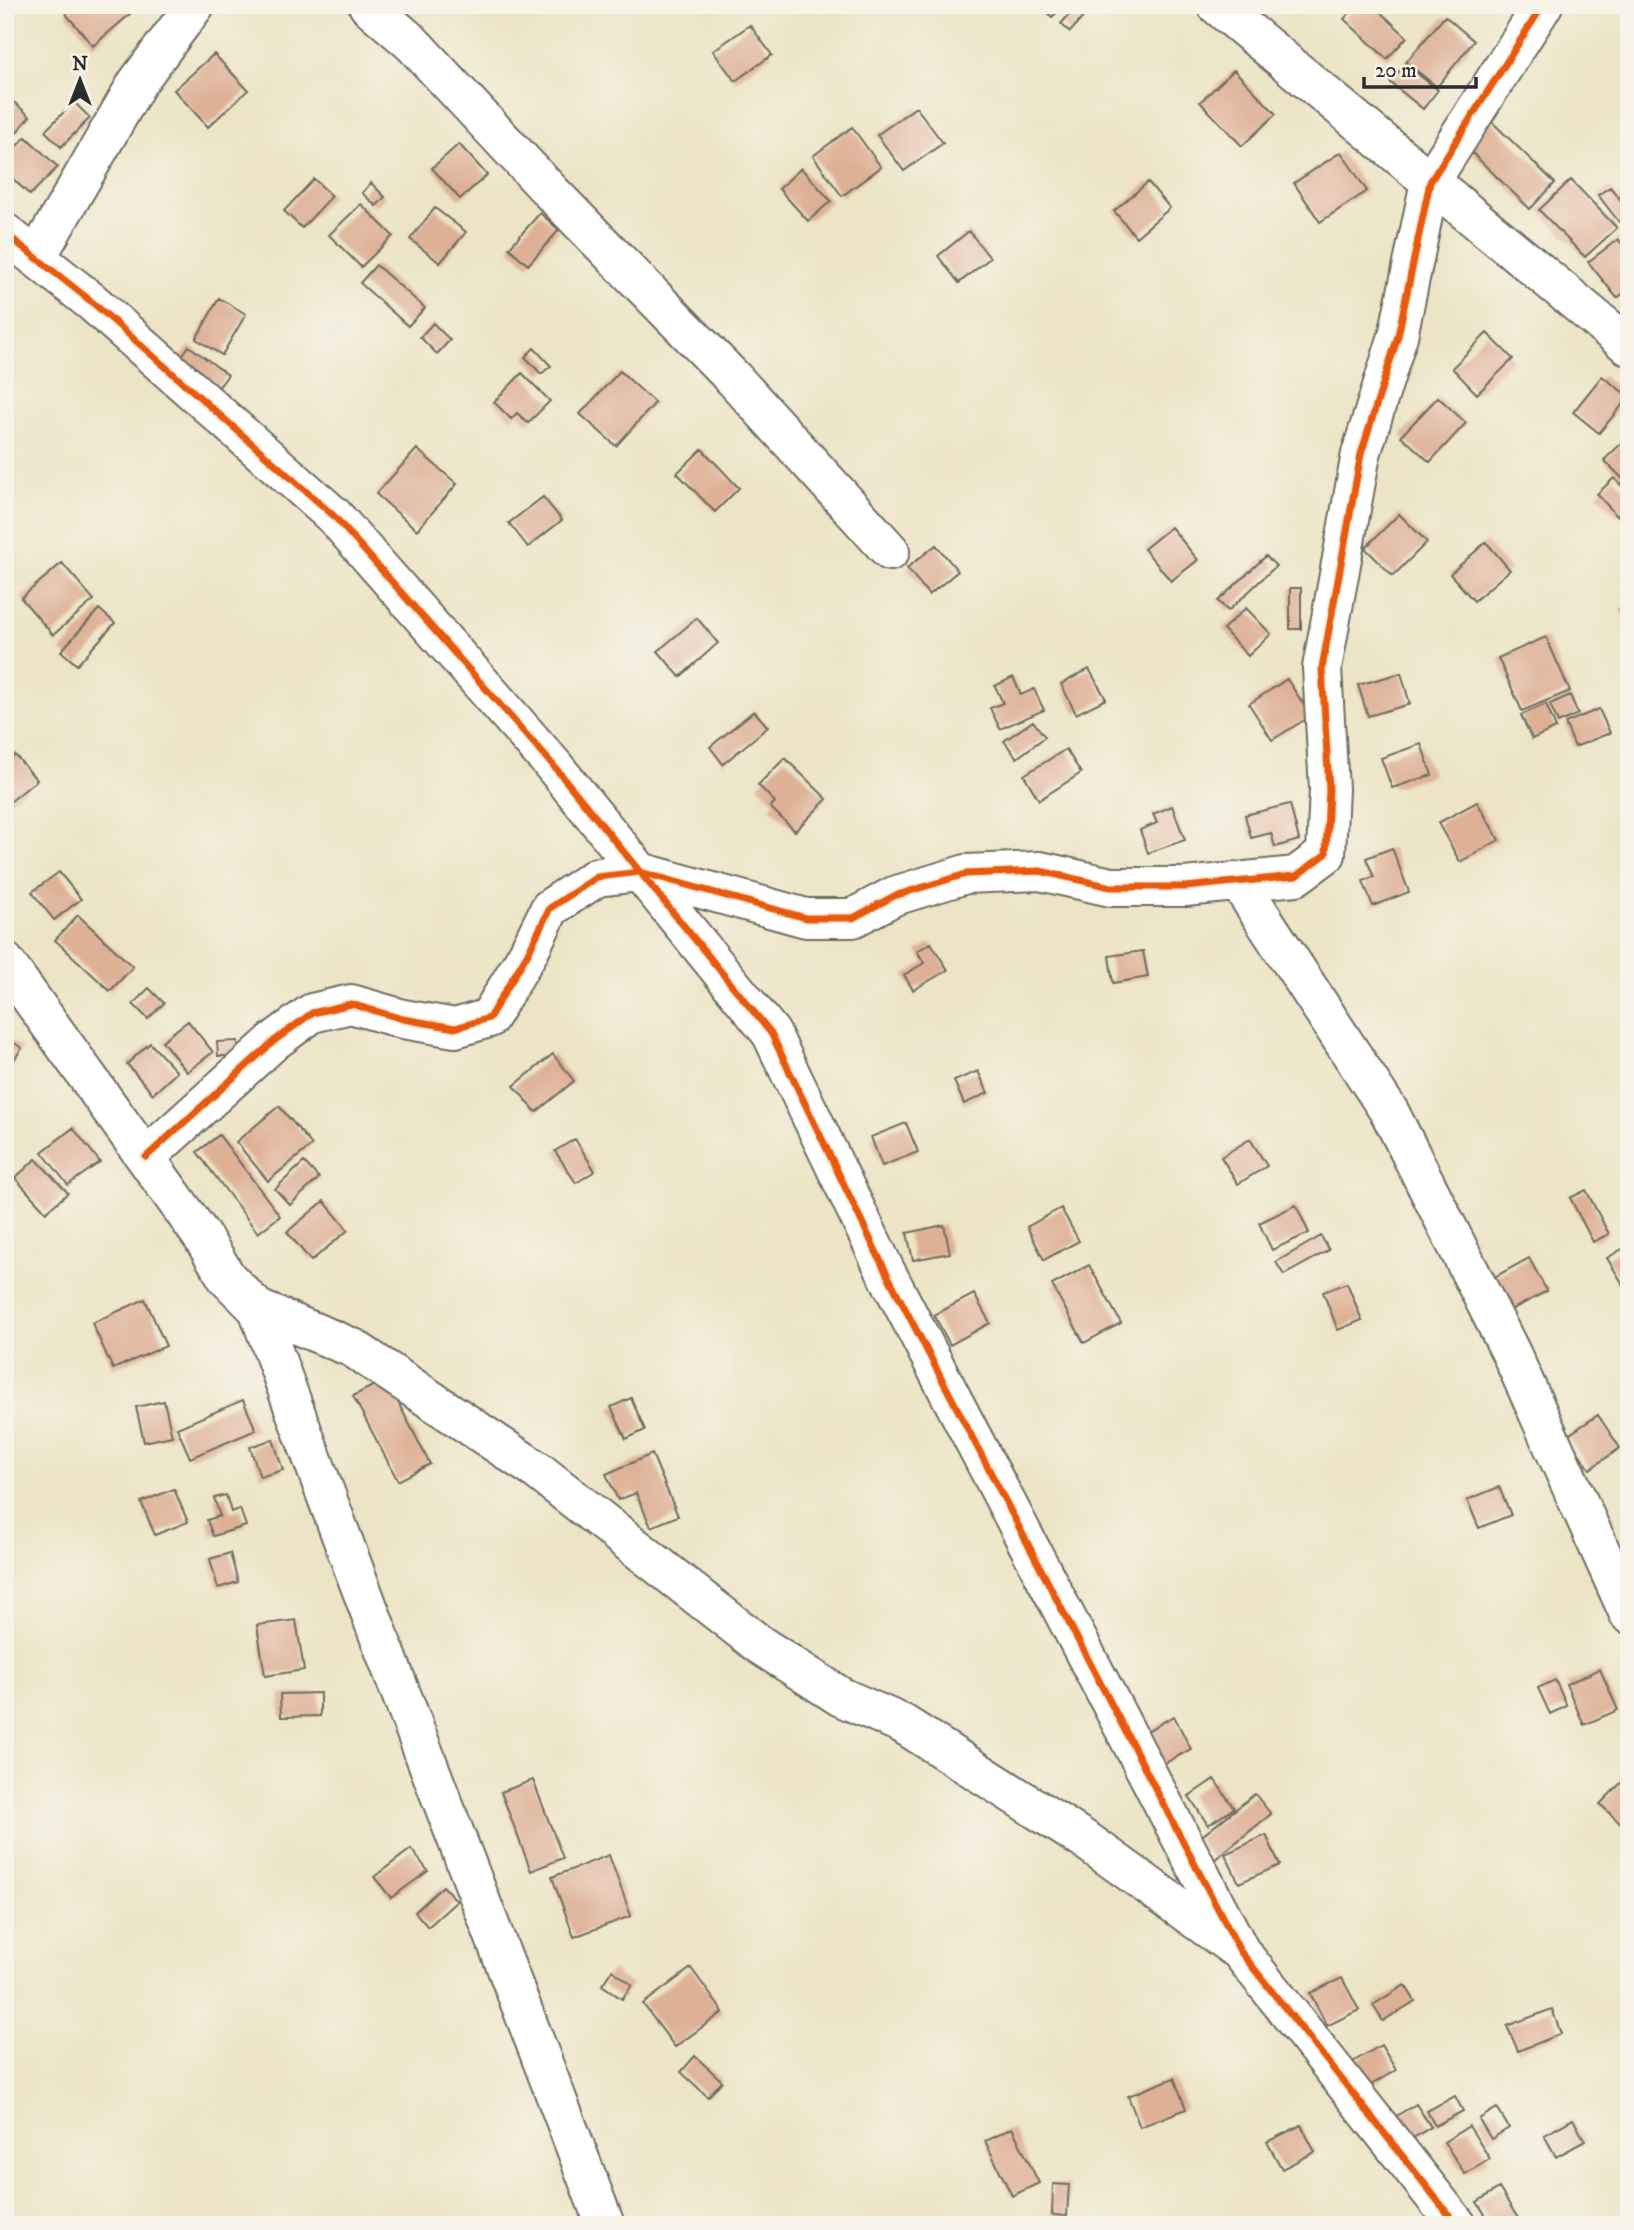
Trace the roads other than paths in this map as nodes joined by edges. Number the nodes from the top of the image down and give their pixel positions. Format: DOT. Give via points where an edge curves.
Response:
graph roads {
  1 [pos="195,5"];
  2 [pos="368,5"];
  3 [pos="1217,5"];
  4 [pos="1543,5"];
  5 [pos="1430,181"];
  6 [pos="5,233"];
  7 [pos="36,258"];
  8 [pos="1629,346"];
  9 [pos="890,551"];
  10 [pos="640,872"];
  11 [pos="1239,882"];
  12 [pos="5,962"];
  13 [pos="146,1157"];
  14 [pos="258,1310"];
  15 [pos="1629,1614"];
  16 [pos="1240,1951"];
  17 [pos="604,2225"];
  18 [pos="1457,2225"];
  1 -- 7 [label="street" via="137,83"];
  2 -- 9 [label="street" via="412,43 734,379"];
  3 -- 5 [label="street"];
  4 -- 5 [label="street"];
  5 -- 8 [label="street"];
  5 -- 11 [label="street" via="1398,336 1361,454 1322,667 1329,789 1326,854 1296,876"];
  6 -- 7 [label="street"];
  7 -- 10 [label="street" via="334,516 553,765"];
  10 -- 11 [label="street" via="806,918 853,918 894,896 966,874 1040,871 1111,887"];
  10 -- 13 [label="street" via="597,877 550,908 489,1018 456,1028 351,1004 312,1013 274,1041"];
  10 -- 16 [label="street" via="771,1033 885,1270"];
  11 -- 15 [label="street" via="1390,1113 1511,1353"];
  12 -- 13 [label="street"];
  13 -- 14 [label="street" via="227,1278"];
  14 -- 16 [label="street" via="352,1348 538,1471 760,1645 841,1697 915,1731 1088,1842"];
  14 -- 17 [label="street" via="353,1574"];
  16 -- 18 [label="street"];
}
